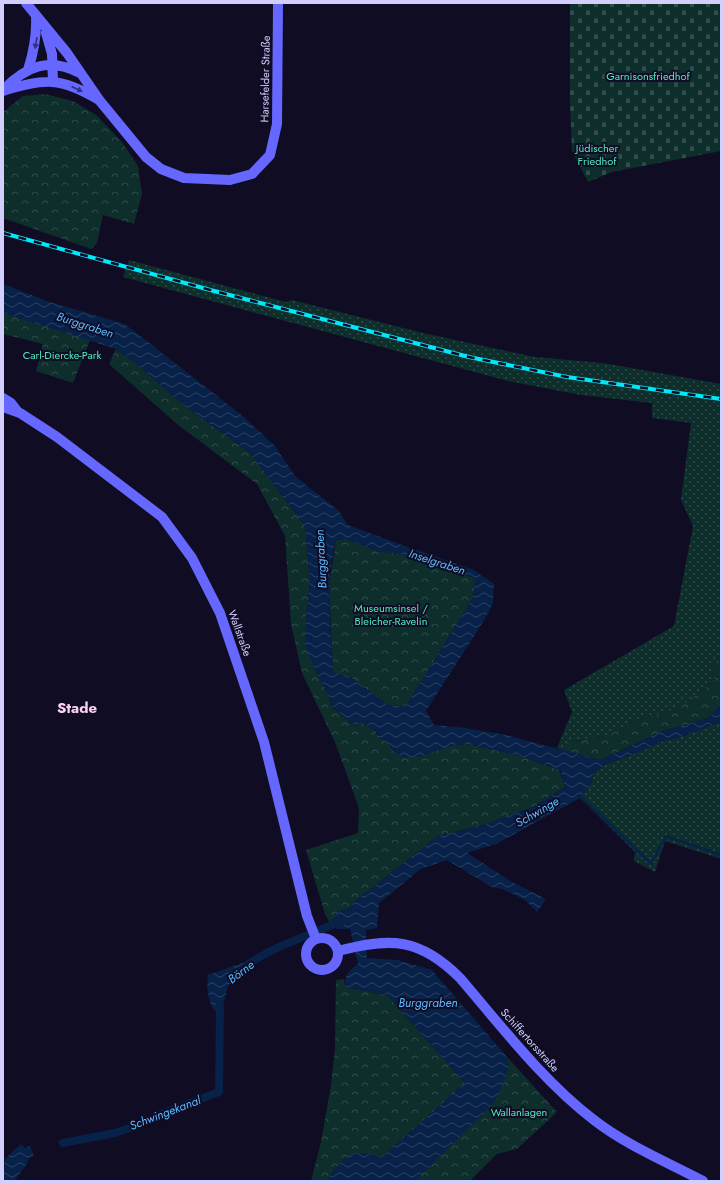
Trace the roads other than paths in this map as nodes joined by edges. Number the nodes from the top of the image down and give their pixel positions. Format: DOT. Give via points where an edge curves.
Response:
graph roads {
  1 [pos="26,3"];
  2 [pos="278,3"];
  3 [pos="36,16"];
  4 [pos="44,27"];
  5 [pos="67,53"];
  6 [pos="57,65"];
  7 [pos="28,70"];
  8 [pos="82,74"];
  9 [pos="53,81"];
  10 [pos="3,91"];
  11 [pos="100,101"];
  12 [pos="3,398"];
  13 [pos="3,407"];
  14 [pos="20,413"];
  15 [pos="316,937"];
  16 [pos="338,951"];
  17 [pos="703,1181"];
  1 -- 3 [label="main road"];
  2 -- 11 [label="main road, Harsefelder Straße" via="277,124 270,155 252,174 230,180 184,178 161,169 146,157"];
  3 -- 4 [label="main road"];
  3 -- 7 [label="main road, one-way" via="36,40"];
  4 -- 5 [label="main road, Harsefelder Straße"];
  4 -- 6 [label="main road"];
  5 -- 6 [label="main road"];
  5 -- 8 [label="main road, Harsefelder Straße"];
  6 -- 7 [label="main road" via="44,65"];
  6 -- 8 [label="main road"];
  6 -- 9 [label="main road"];
  7 -- 10 [label="main road" via="13,79"];
  8 -- 11 [label="main road, Harsefelder Straße"];
  9 -- 10 [label="main road" via="26,84"];
  9 -- 11 [label="main road, one-way" via="68,84"];
  12 -- 14 [label="main road, Wallstraße"];
  13 -- 14 [label="main road, Wallstraße"];
  14 -- 15 [label="main road, Wallstraße" via="75,450 162,517 192,558 220,613 264,742 309,921"];
  15 -- 16 [label="main road" via="330,940"];
  15 -- 16 [label="main road" via="305,955 314,969 323,971 332,968 337,960"];
  16 -- 17 [label="main road, Schiffertorsstraße" via="366,943 406,944 447,965 544,1074 589,1116 625,1140"];
}
